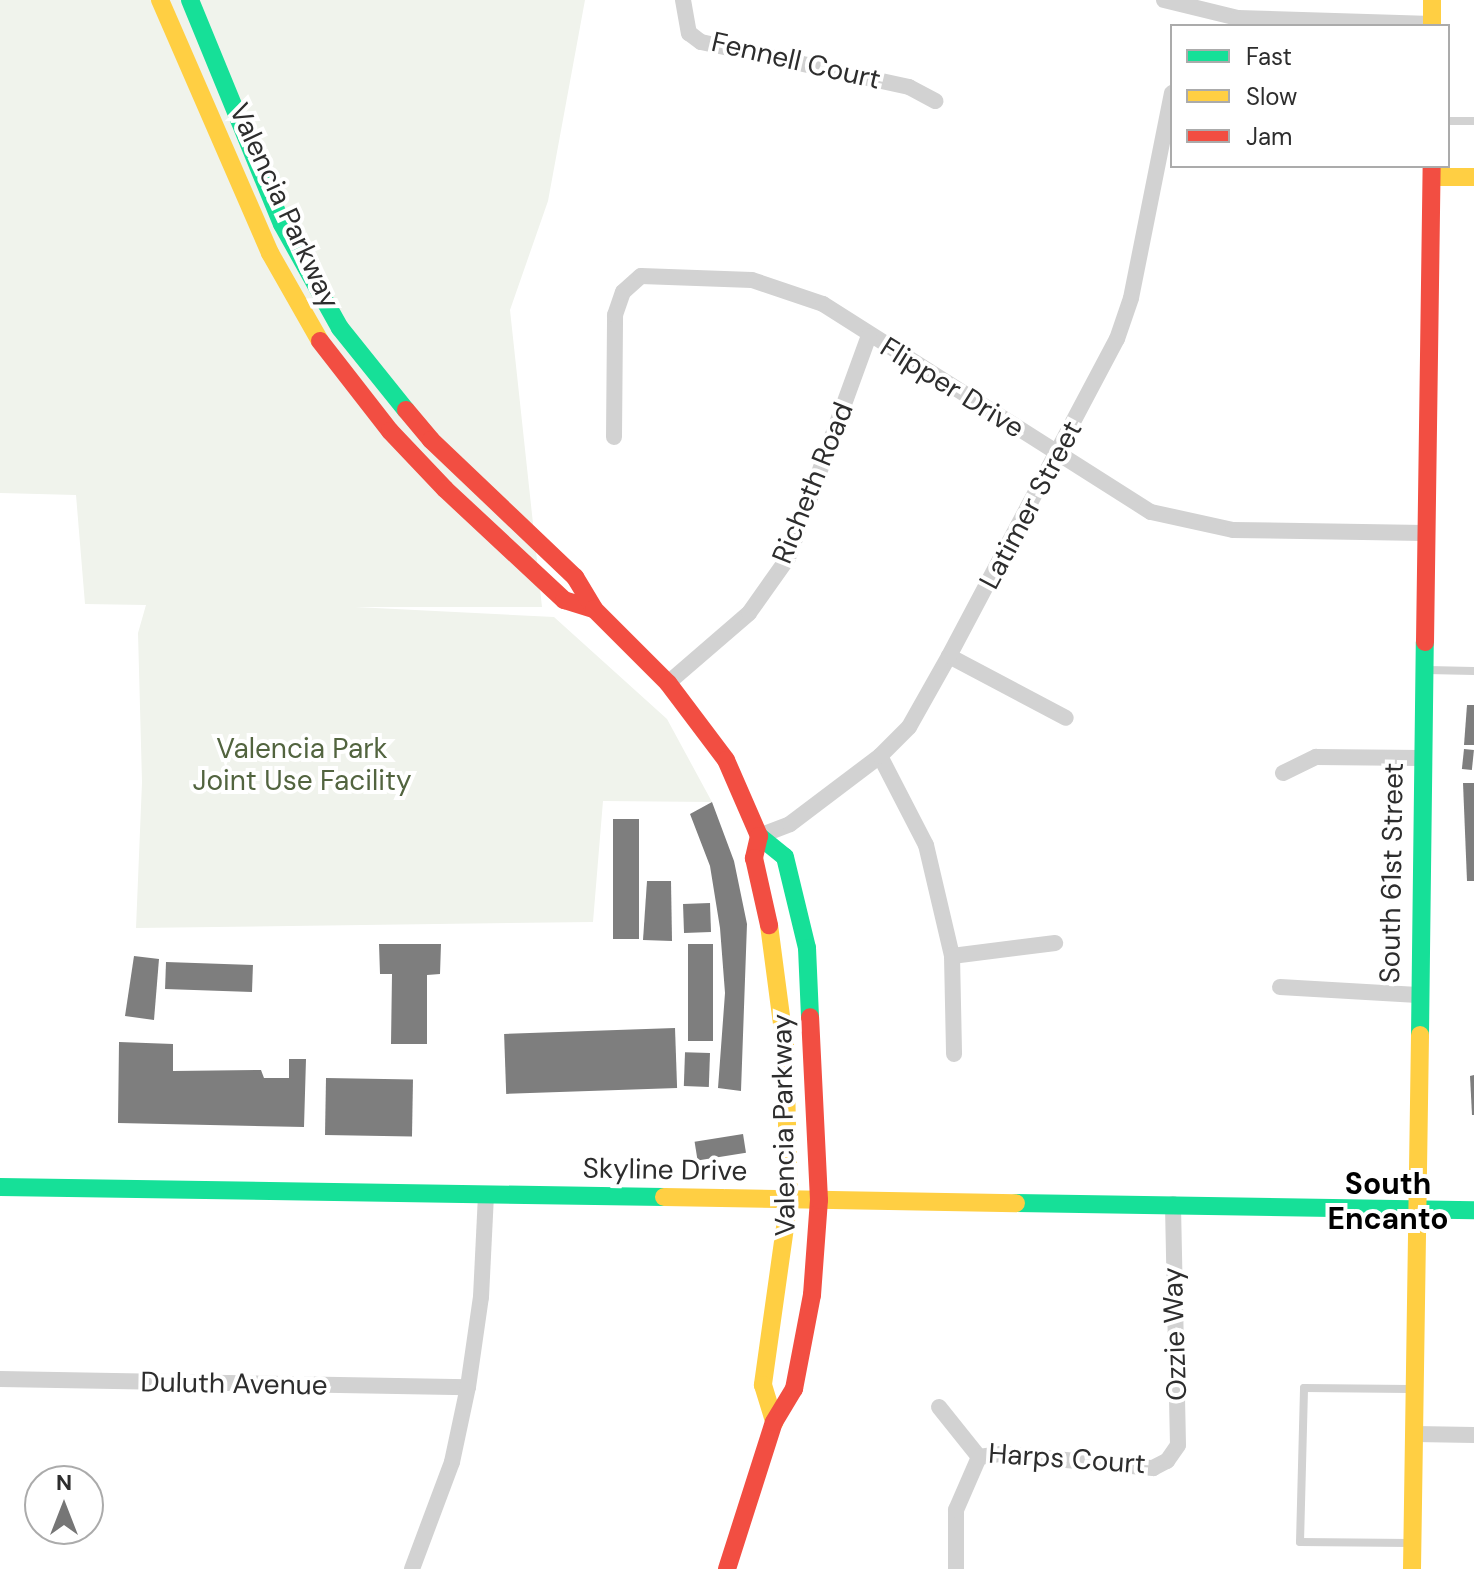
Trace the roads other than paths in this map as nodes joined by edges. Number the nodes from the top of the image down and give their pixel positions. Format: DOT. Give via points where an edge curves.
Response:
graph roads {
  1 [pos="160,0"];
  2 [pos="190,0"];
  3 [pos="683,0"];
  4 [pos="1164,0"];
  5 [pos="1432,0"];
  6 [pos="1191,9"];
  7 [pos="1187,24"];
  8 [pos="1404,24"];
  9 [pos="1432,24"];
  10 [pos="935,101"];
  11 [pos="1170,103"];
  12 [pos="1450,121"];
  13 [pos="1474,121"];
  14 [pos="1432,171"];
  15 [pos="1474,177"];
  16 [pos="869,336"];
  17 [pos="614,437"];
  18 [pos="1059,456"];
  19 [pos="1424,533"];
  20 [pos="594,609"];
  21 [pos="949,656"];
  22 [pos="1422,670"];
  23 [pos="1474,671"];
  24 [pos="668,683"];
  25 [pos="1066,718"];
  26 [pos="880,756"];
  27 [pos="1421,758"];
  28 [pos="1283,773"];
  29 [pos="759,836"];
  30 [pos="1055,943"];
  31 [pos="952,956"];
  32 [pos="1280,987"];
  33 [pos="1418,995"];
  34 [pos="954,1054"];
  35 [pos="0,1187"];
  36 [pos="486,1194"];
  37 [pos="789,1199"];
  38 [pos="819,1200"];
  39 [pos="1173,1204"];
  40 [pos="1417,1209"];
  41 [pos="1474,1210"];
  42 [pos="0,1379"];
  43 [pos="468,1387"];
  44 [pos="1415,1389"];
  45 [pos="939,1407"];
  46 [pos="774,1422"];
  47 [pos="1415,1434"];
  48 [pos="1474,1435"];
  49 [pos="979,1457"];
  50 [pos="1167,1461"];
  51 [pos="1412,1543"];
  52 [pos="412,1569"];
  53 [pos="727,1569"];
  54 [pos="956,1569"];
  55 [pos="1412,1569"];
  1 -- 20 [label="main road, Valencia Parkway" via="270,253 308,326 390,431 445,489 564,600"];
  2 -- 20 [label="main road, Valencia Parkway" via="282,224 340,328 431,440 575,577"];
  3 -- 10 [label="street, Fennell Court" via="689,33 701,42 909,87"];
  4 -- 6 [label="street"];
  5 -- 9 [label="main road"];
  6 -- 7 [label="street"];
  6 -- 8 [label="street" via="1238,18"];
  11 -- 18 [label="street, Latimer Street" via="1131,298 1117,339"];
  12 -- 13 [label="lane"];
  14 -- 15 [label="main road"];
  14 -- 19 [label="main road, South 61st Street"];
  16 -- 17 [label="street, Flipper Drive" via="823,304 789,289 752,280 641,276 623,292 615,315"];
  16 -- 18 [label="street, Flipper Drive"];
  16 -- 24 [label="street, Richeth Road" via="788,558 749,613"];
  18 -- 19 [label="street, Flipper Drive" via="1151,512 1186,523 1233,530"];
  18 -- 21 [label="street, Latimer Street"];
  19 -- 22 [label="main road, South 61st Street"];
  20 -- 24 [label="main road, Valencia Parkway"];
  21 -- 25 [label="street"];
  21 -- 26 [label="street, Latimer Street" via="909,727"];
  22 -- 23 [label="lane"];
  22 -- 27 [label="main road, South 61st Street"];
  24 -- 29 [label="main road, Valencia Parkway" via="726,760"];
  26 -- 29 [label="street, Latimer Street" via="790,824"];
  26 -- 31 [label="street" via="926,845"];
  27 -- 28 [label="street" via="1316,757"];
  27 -- 33 [label="main road, South 61st Street"];
  29 -- 37 [label="main road, Valencia Parkway" via="754,858 775,950 785,1047"];
  29 -- 38 [label="main road, Valencia Parkway" via="785,857 807,948"];
  30 -- 31 [label="street"];
  31 -- 34 [label="street"];
  32 -- 33 [label="street"];
  33 -- 40 [label="main road, South 61st Street"];
  35 -- 36 [label="main road, Skyline Drive"];
  36 -- 37 [label="main road, Skyline Drive"];
  36 -- 43 [label="street" via="481,1297"];
  37 -- 38 [label="main road, Skyline Drive"];
  37 -- 46 [label="main road, Valencia Parkway" via="763,1385"];
  38 -- 39 [label="main road, Skyline Drive"];
  38 -- 46 [label="main road, Valencia Parkway" via="812,1295 794,1389"];
  39 -- 40 [label="main road, Skyline Drive"];
  39 -- 50 [label="street, Ozzie Way" via="1178,1445"];
  40 -- 41 [label="main road, Skyline Drive"];
  40 -- 44 [label="main road, South 61st Street"];
  42 -- 43 [label="street, Duluth Avenue"];
  43 -- 52 [label="street" via="452,1462"];
  44 -- 47 [label="main road, South 61st Street"];
  44 -- 51 [label="lane" via="1304,1388 1300,1542"];
  45 -- 49 [label="street, Harps Court"];
  46 -- 53 [label="main road, Valencia Parkway"];
  47 -- 48 [label="street"];
  47 -- 51 [label="main road, South 61st Street"];
  49 -- 50 [label="street, Harps Court" via="1001,1454 1153,1468"];
  49 -- 54 [label="street" via="956,1510"];
  51 -- 55 [label="main road, South 61st Street"];
}
